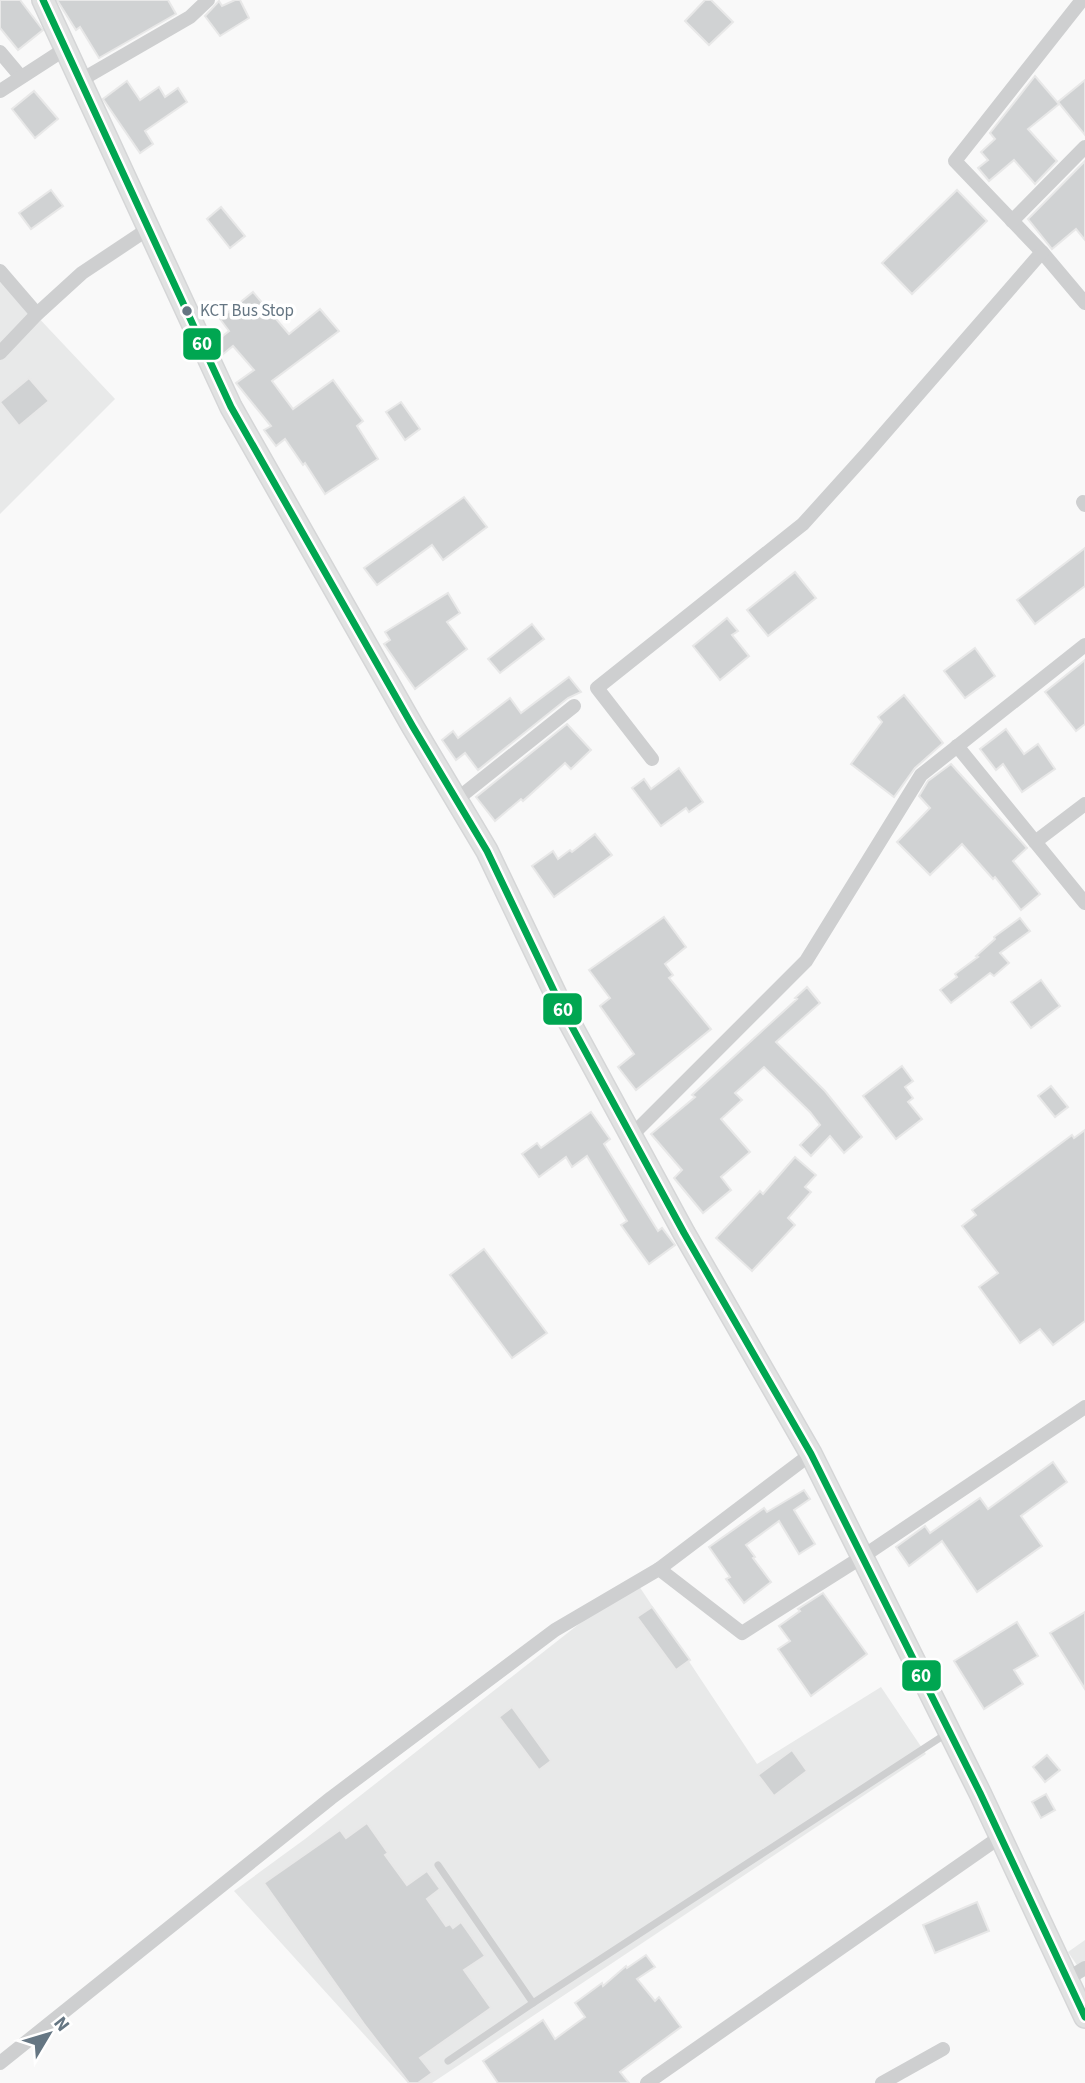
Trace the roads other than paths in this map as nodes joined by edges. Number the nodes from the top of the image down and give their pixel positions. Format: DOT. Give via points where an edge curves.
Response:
graph roads {
  1 [pos="43,0"];
  2 [pos="208,0"];
  3 [pos="1082,0"];
  4 [pos="65,49"];
  5 [pos="0,52"];
  6 [pos="21,77"];
  7 [pos="81,80"];
  8 [pos="0,91"];
  9 [pos="1085,147"];
  10 [pos="1012,221"];
  11 [pos="148,229"];
  12 [pos="1042,252"];
  13 [pos="0,271"];
  14 [pos="1085,303"];
  15 [pos="37,314"];
  16 [pos="0,353"];
  17 [pos="1085,645"];
  18 [pos="574,706"];
  19 [pos="957,746"];
  20 [pos="652,760"];
  21 [pos="456,800"];
  22 [pos="1085,804"];
  23 [pos="1035,842"];
  24 [pos="1085,903"];
  25 [pos="631,1136"];
  26 [pos="1085,1407"];
  27 [pos="811,1454"];
  28 [pos="862,1557"];
  29 [pos="659,1569"];
  30 [pos="949,1732"];
  31 [pos="1000,1837"];
  32 [pos="438,1866"];
  33 [pos="1076,1974"];
  34 [pos="533,2003"];
  35 [pos="1085,2017"];
  36 [pos="943,2049"];
  37 [pos="448,2061"];
  38 [pos="0,2063"];
  39 [pos="648,2083"];
  40 [pos="881,2083"];
  1 -- 4 [label="main road"];
  2 -- 7 [label="street" via="190,17"];
  3 -- 10 [label="street" via="956,162"];
  4 -- 6 [label="street"];
  4 -- 7 [label="main road"];
  5 -- 6 [label="street"];
  6 -- 8 [label="street"];
  7 -- 11 [label="main road"];
  9 -- 10 [label="street"];
  10 -- 12 [label="street"];
  11 -- 15 [label="street" via="82,273"];
  11 -- 21 [label="main road" via="231,407"];
  12 -- 14 [label="street"];
  12 -- 20 [label="street" via="803,524 597,688"];
  13 -- 15 [label="street"];
  15 -- 16 [label="street"];
  17 -- 19 [label="street"];
  18 -- 21 [label="street"];
  19 -- 23 [label="street"];
  19 -- 25 [label="street" via="921,775 806,961"];
  21 -- 25 [label="main road" via="487,851 565,1014"];
  22 -- 23 [label="street"];
  23 -- 24 [label="street"];
  25 -- 27 [label="main road"];
  26 -- 28 [label="street"];
  27 -- 28 [label="main road"];
  27 -- 29 [label="street"];
  28 -- 29 [label="street" via="742,1633"];
  28 -- 30 [label="main road"];
  29 -- 38 [label="street" via="555,1630 331,1798"];
  30 -- 31 [label="main road"];
  30 -- 34 [label="lane"];
  31 -- 33 [label="main road"];
  31 -- 39 [label="street"];
  32 -- 34 [label="lane"];
  33 -- 35 [label="main road"];
  34 -- 37 [label="lane"];
  36 -- 40 [label="street"];
}
